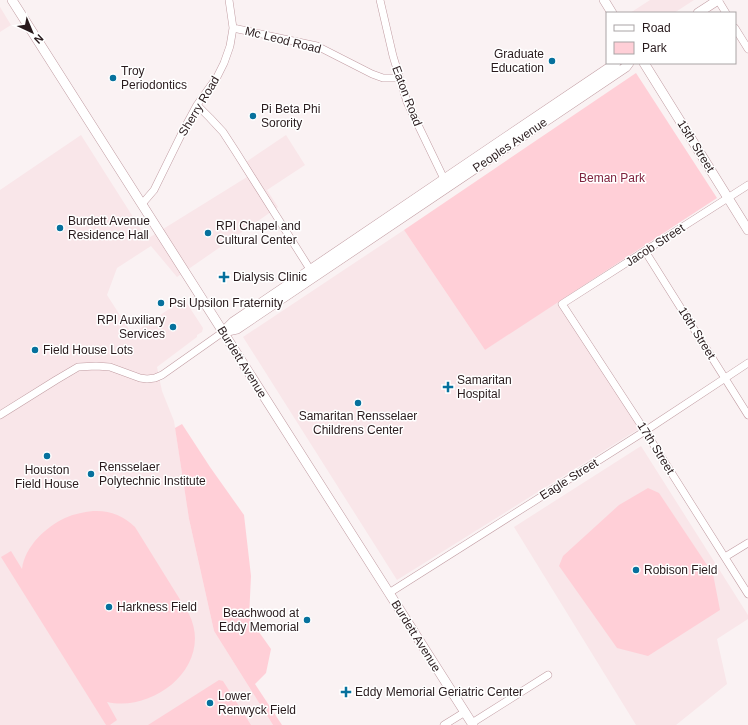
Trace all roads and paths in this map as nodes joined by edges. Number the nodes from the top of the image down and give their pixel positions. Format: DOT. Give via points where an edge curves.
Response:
graph roads {
  1 [pos="12,0"];
  2 [pos="229,0"];
  3 [pos="380,0"];
  4 [pos="604,0"];
  5 [pos="718,0"];
  6 [pos="611,12"];
  7 [pos="700,12"];
  8 [pos="725,12"];
  9 [pos="232,28"];
  10 [pos="736,30"];
  11 [pos="748,49"];
  12 [pos="615,64"];
  13 [pos="628,64"];
  14 [pos="645,64"];
  15 [pos="399,78"];
  16 [pos="197,105"];
  17 [pos="446,182"];
  18 [pos="748,185"];
  19 [pos="728,198"];
  20 [pos="142,204"];
  21 [pos="748,230"];
  22 [pos="645,251"];
  23 [pos="313,274"];
  24 [pos="562,304"];
  25 [pos="223,332"];
  26 [pos="748,363"];
  27 [pos="725,378"];
  28 [pos="0,415"];
  29 [pos="748,415"];
  30 [pos="646,431"];
  31 [pos="748,543"];
  32 [pos="725,557"];
  33 [pos="389,593"];
  34 [pos="748,594"];
  35 [pos="548,674"];
  36 [pos="465,712"];
  37 [pos="472,724"];
  38 [pos="444,725"];
  1 -- 20 [label="street, Burdett Avenue"];
  2 -- 9 [label="street, Sherry Road"];
  3 -- 15 [label="street, Eaton Road"];
  4 -- 6 [label="street"];
  5 -- 7 [label="street"];
  5 -- 8 [label="street"];
  9 -- 15 [label="street, Mc Leod Road" via="317,46 372,74 383,78"];
  9 -- 16 [label="street, Sherry Road" via="230,46 224,63"];
  10 -- 11 [label="street"];
  12 -- 17 [label="street, Peoples Avenue"];
  13 -- 17 [label="street, Peoples Avenue"];
  14 -- 19 [label="street, 15th Street"];
  15 -- 17 [label="street, Eaton Road" via="407,102"];
  16 -- 20 [label="street, Sherry Road" via="154,190"];
  16 -- 23 [label="street" via="233,147"];
  17 -- 23 [label="street, Peoples Avenue"];
  18 -- 19 [label="street, Jacob Street"];
  19 -- 21 [label="street, 15th Street"];
  19 -- 22 [label="street, Jacob Street"];
  20 -- 25 [label="street, Burdett Avenue"];
  22 -- 24 [label="street, Jacob Street"];
  22 -- 27 [label="street, 16th Street"];
  23 -- 25 [label="street, Peoples Avenue" via="233,322"];
  24 -- 30 [label="street, 17th Street"];
  25 -- 28 [label="street, Peoples Avenue" via="155,378 140,378 110,367 78,367"];
  25 -- 33 [label="street, Burdett Avenue"];
  26 -- 27 [label="street, Eagle Street"];
  27 -- 29 [label="street, 16th Street"];
  27 -- 30 [label="street, Eagle Street"];
  30 -- 32 [label="street, 17th Street"];
  30 -- 33 [label="street, Eagle Street"];
  31 -- 32 [label="street"];
  32 -- 34 [label="street, 17th Street"];
  33 -- 36 [label="street, Burdett Avenue"];
  35 -- 37 [label="street"];
  36 -- 37 [label="street, Burdett Avenue"];
  36 -- 38 [label="street"];
}
